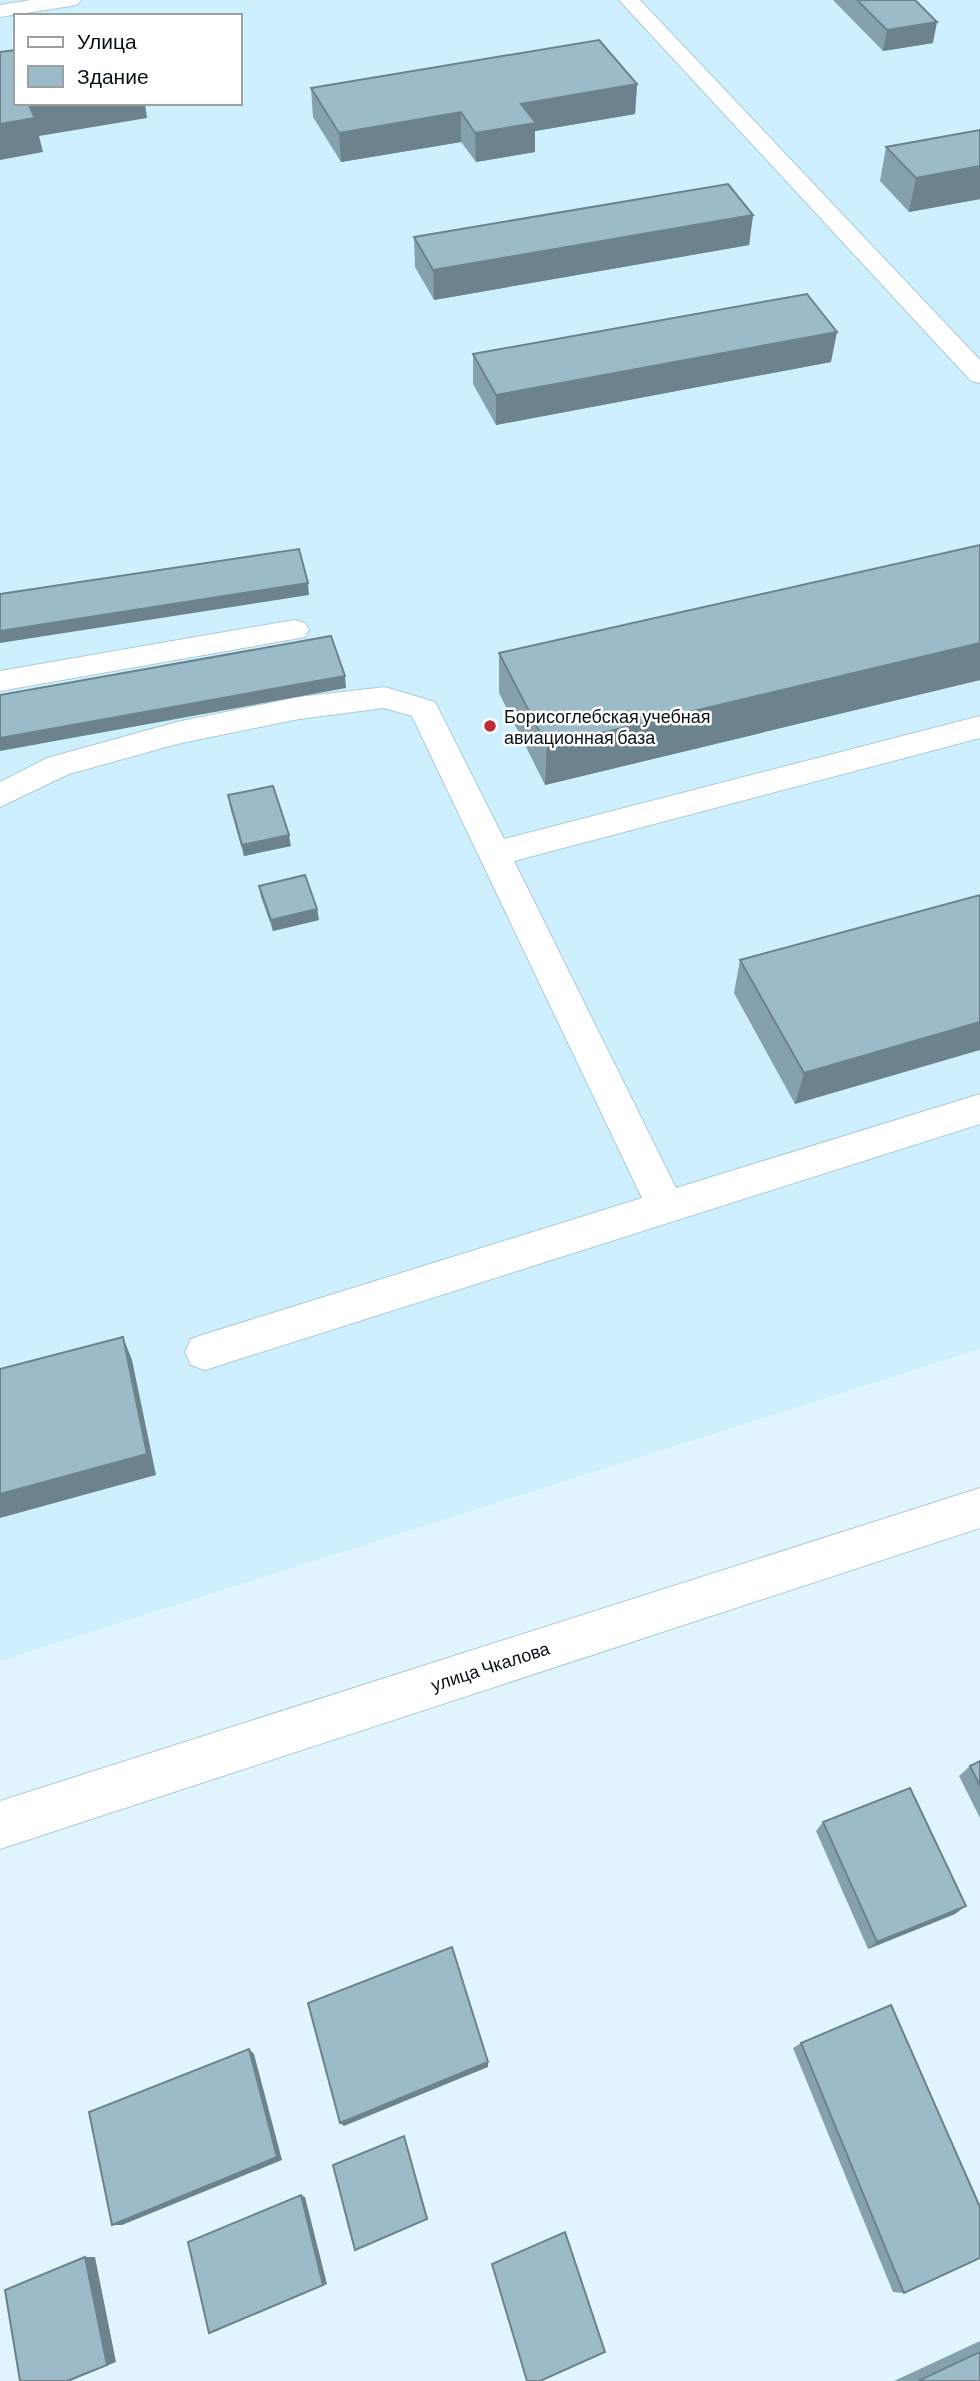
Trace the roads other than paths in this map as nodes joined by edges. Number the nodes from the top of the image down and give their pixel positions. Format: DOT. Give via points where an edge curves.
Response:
graph roads {
  1 [pos="71,0"];
  2 [pos="629,0"];
  3 [pos="0,11"];
  4 [pos="980,375"];
  5 [pos="294,630"];
  6 [pos="0,681"];
  7 [pos="980,727"];
  8 [pos="0,796"];
  9 [pos="494,854"];
  10 [pos="980,1109"];
  11 [pos="666,1208"];
  12 [pos="205,1352"];
  13 [pos="980,1508"];
  14 [pos="0,1825"];
  1 -- 3 [label="street"];
  2 -- 4 [label="street"];
  5 -- 6 [label="street"];
  7 -- 9 [label="street"];
  8 -- 9 [label="street" via="58,766 177,733 299,708 385,697 424,709"];
  9 -- 11 [label="street"];
  10 -- 11 [label="street"];
  11 -- 12 [label="street"];
  13 -- 14 [label="street, улица Чкалова"];
}
